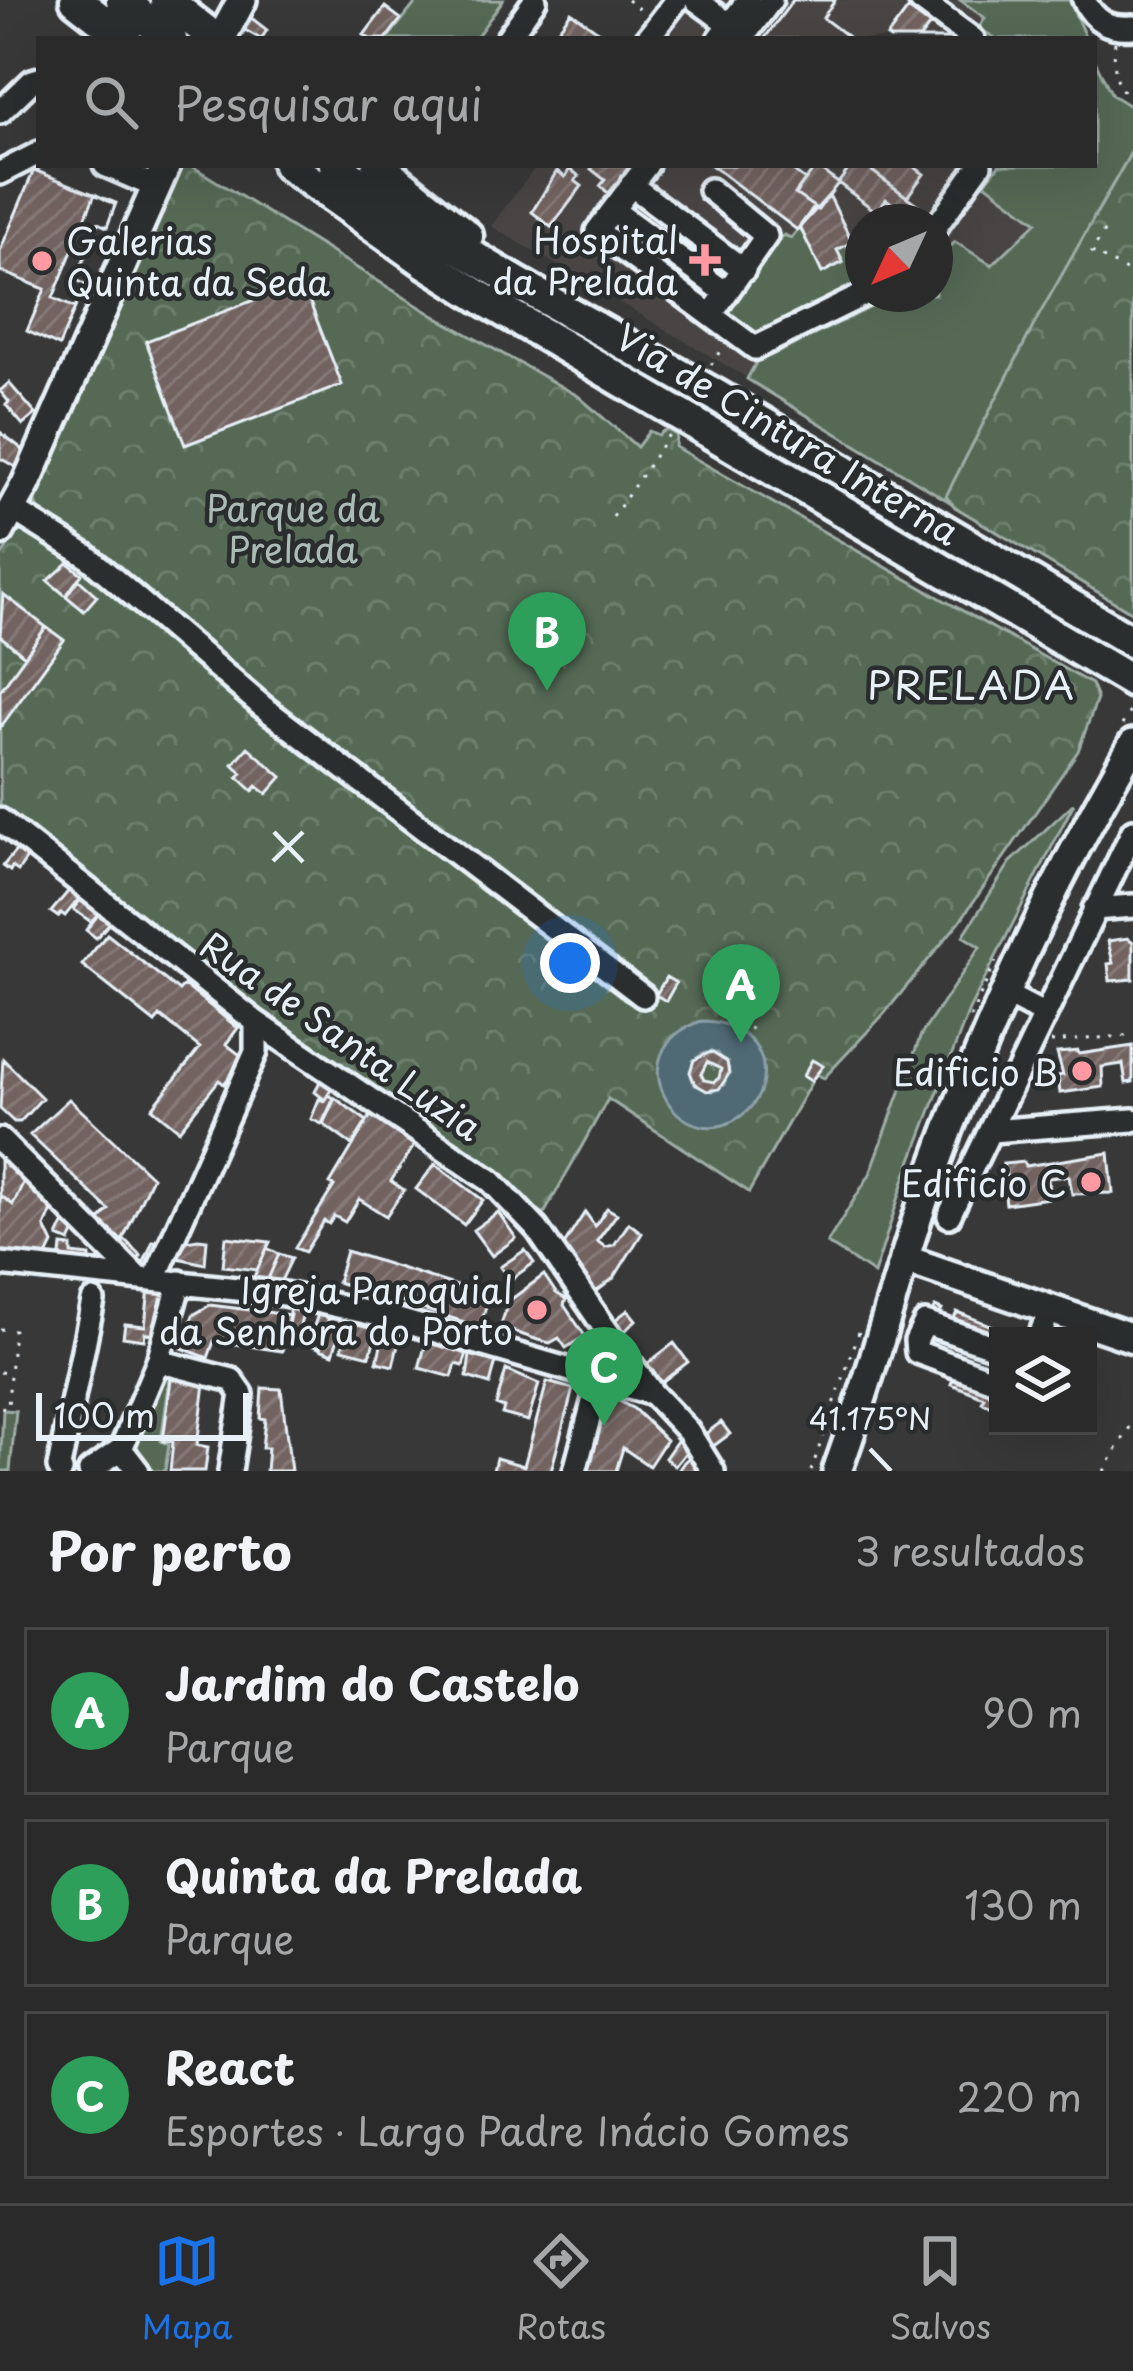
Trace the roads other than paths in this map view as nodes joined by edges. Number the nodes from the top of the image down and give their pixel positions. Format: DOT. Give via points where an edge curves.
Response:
graph roads {
  1 [pos="76,0"];
  2 [pos="122,0"];
  3 [pos="242,0"];
  4 [pos="535,0"];
  5 [pos="676,0"];
  6 [pos="696,0"];
  7 [pos="748,0"];
  8 [pos="771,0"];
  9 [pos="782,0"];
  10 [pos="920,0"];
  11 [pos="1084,0"];
  12 [pos="175,19"];
  13 [pos="1125,28"];
  14 [pos="652,32"];
  15 [pos="730,34"];
  16 [pos="122,36"];
  17 [pos="212,36"];
  18 [pos="220,36"];
  19 [pos="509,36"];
  20 [pos="755,36"];
  21 [pos="969,36"];
  22 [pos="36,80"];
  23 [pos="0,112"];
  24 [pos="36,154"];
  25 [pos="120,168"];
  26 [pos="292,168"];
  27 [pos="339,168"];
  28 [pos="382,168"];
  29 [pos="645,168"];
  30 [pos="978,168"];
  31 [pos="0,172"];
  32 [pos="161,176"];
  33 [pos="631,185"];
  34 [pos="710,190"];
  35 [pos="952,204"];
  36 [pos="613,210"];
  37 [pos="744,270"];
  38 [pos="508,279"];
  39 [pos="726,293"];
  40 [pos="845,304"];
  41 [pos="710,315"];
  42 [pos="7,521"];
  43 [pos="1133,642"];
  44 [pos="1133,682"];
  45 [pos="1125,739"];
  46 [pos="0,820"];
  47 [pos="1133,831"];
  48 [pos="1133,907"];
  49 [pos="1094,909"];
  50 [pos="1003,993"];
  51 [pos="644,996"];
  52 [pos="1045,1015"];
  53 [pos="256,1022"];
  54 [pos="1133,1120"];
  55 [pos="992,1131"];
  56 [pos="0,1140"];
  57 [pos="949,1216"];
  58 [pos="99,1237"];
  59 [pos="0,1264"];
  60 [pos="901,1269"];
  61 [pos="96,1273"];
  62 [pos="146,1278"];
  63 [pos="180,1282"];
  64 [pos="93,1301"];
  65 [pos="1041,1327"];
  66 [pos="611,1337"];
  67 [pos="1133,1338"];
  68 [pos="1097,1344"];
  69 [pos="989,1345"];
  70 [pos="1133,1357"];
  71 [pos="158,1361"];
  72 [pos="593,1374"];
  73 [pos="989,1379"];
  74 [pos="653,1394"];
  75 [pos="121,1449"];
  76 [pos="62,1471"];
  77 [pos="90,1471"];
  78 [pos="138,1471"];
  79 [pos="230,1471"];
  80 [pos="575,1471"];
  81 [pos="713,1471"];
  82 [pos="837,1471"];
  1 -- 16 [label="highway"];
  2 -- 12 [label="highway"];
  3 -- 18 [label="main road"];
  4 -- 19 [label="street"];
  5 -- 14 [label="street"];
  6 -- 15 [label="street"];
  7 -- 15 [label="street"];
  8 -- 15 [label="street"];
  9 -- 20 [label="street"];
  10 -- 21 [label="street"];
  11 -- 13 [label="street" via="1096,19"];
  12 -- 17 [label="highway"];
  22 -- 23 [label="street"];
  24 -- 31 [label="street"];
  25 -- 32 [label="street"];
  26 -- 44 [label="highway, Via de Cintura Interna" via="458,283"];
  27 -- 38 [label="highway, Via de Cintura Interna"];
  28 -- 38 [label="highway" via="458,227"];
  29 -- 33 [label="street"];
  30 -- 35 [label="street"];
  32 -- 42 [label="main road"];
  33 -- 36 [label="street"];
  33 -- 37 [label="street"];
  34 -- 37 [label="street" via="765,232"];
  36 -- 39 [label="street"];
  36 -- 41 [label="street" via="596,231"];
  37 -- 39 [label="street"];
  38 -- 43 [label="highway, Via de Cintura Interna"];
  39 -- 41 [label="street"];
  40 -- 41 [label="street" via="755,348"];
  42 -- 51 [label="street" via="86,556 262,706"];
  45 -- 50 [label="main road"];
  46 -- 53 [label="street, Rua de Santa Luzia"];
  47 -- 49 [label="street"];
  48 -- 49 [label="street"];
  49 -- 52 [label="street"];
  50 -- 52 [label="street"];
  50 -- 60 [label="main road"];
  52 -- 55 [label="street"];
  53 -- 62 [label="street" via="256,1052"];
  53 -- 66 [label="street, Rua de Santa Luzia" via="491,1181 537,1229"];
  54 -- 55 [label="street"];
  55 -- 57 [label="street"];
  56 -- 58 [label="street"];
  58 -- 61 [label="street"];
  58 -- 62 [label="street"];
  59 -- 61 [label="street"];
  60 -- 65 [label="main road"];
  60 -- 67 [label="main road"];
  60 -- 82 [label="main road"];
  61 -- 62 [label="street"];
  62 -- 63 [label="street"];
  63 -- 71 [label="street"];
  63 -- 72 [label="street" via="305,1298"];
  64 -- 76 [label="street"];
  66 -- 72 [label="street"];
  66 -- 74 [label="street, Rua de Santa Luzia"];
  68 -- 70 [label="main road"];
  69 -- 73 [label="street" via="925,1323 916,1341 917,1352"];
  71 -- 75 [label="street"];
  71 -- 79 [label="street" via="239,1386"];
  72 -- 74 [label="street"];
  72 -- 80 [label="street"];
  74 -- 81 [label="street, Rua de Santa Luzia"];
  75 -- 77 [label="street"];
  75 -- 78 [label="street"];
}
